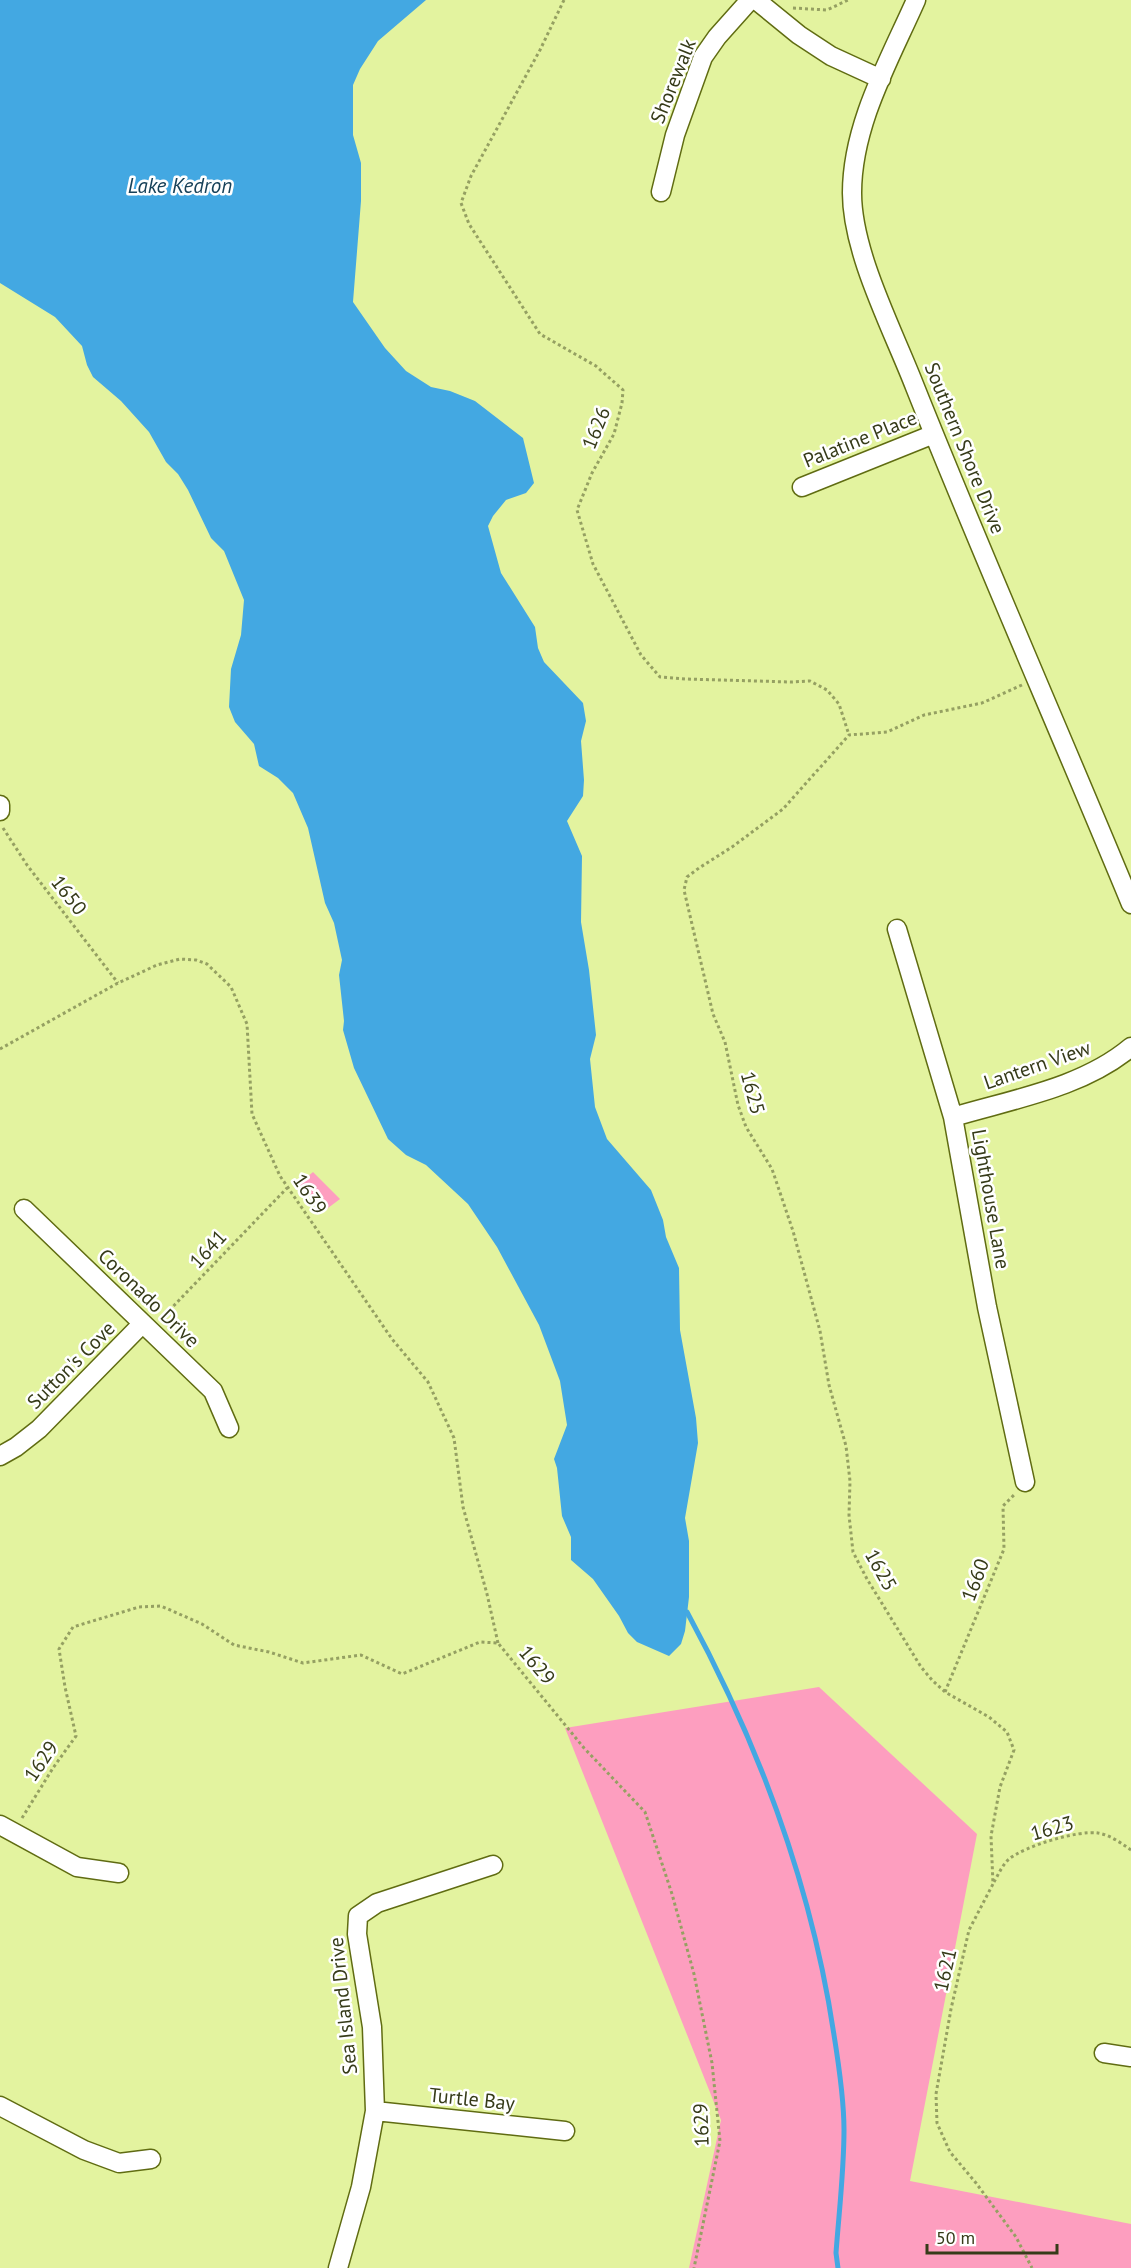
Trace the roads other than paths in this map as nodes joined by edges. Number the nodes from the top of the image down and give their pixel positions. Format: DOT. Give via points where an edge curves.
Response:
graph roads {
  1 [pos="750,0"];
  2 [pos="756,0"];
  3 [pos="916,0"];
  4 [pos="880,79"];
  5 [pos="661,192"];
  6 [pos="934,434"];
  7 [pos="802,487"];
  8 [pos="0,805"];
  9 [pos="0,811"];
  10 [pos="1131,904"];
  11 [pos="897,929"];
  12 [pos="1131,1047"];
  13 [pos="953,1117"];
  14 [pos="24,1209"];
  15 [pos="146,1327"];
  16 [pos="229,1428"];
  17 [pos="0,1456"];
  18 [pos="1025,1482"];
  19 [pos="7,1829"];
  20 [pos="493,1865"];
  21 [pos="119,1873"];
  22 [pos="1104,2053"];
  23 [pos="1131,2057"];
  24 [pos="0,2106"];
  25 [pos="375,2111"];
  26 [pos="565,2132"];
  27 [pos="150,2159"];
  28 [pos="338,2268"];
  1 -- 5 [label="street, Shorewalk" via="703,57 675,135"];
  2 -- 4 [label="street" via="831,56"];
  3 -- 4 [label="street, Southern Shore Drive"];
  4 -- 6 [label="street, Southern Shore Drive" via="853,167 855,221 859,245"];
  6 -- 7 [label="street, Palatine Place"];
  6 -- 10 [label="street, Southern Shore Drive"];
  8 -- 9 [label="street"];
  11 -- 13 [label="street, Lighthouse Lane"];
  12 -- 13 [label="street, Lantern View" via="1095,1072"];
  13 -- 18 [label="street, Lighthouse Lane" via="987,1307"];
  14 -- 15 [label="street, Coronado Drive"];
  15 -- 16 [label="street, Coronado Drive" via="213,1391"];
  15 -- 17 [label="street, Sutton's Cove" via="39,1429"];
  19 -- 21 [label="street" via="77,1867"];
  20 -- 25 [label="street, Sea Island Drive" via="377,1903 358,1916 357,1934 372,2027"];
  22 -- 23 [label="street"];
  24 -- 27 [label="street" via="84,2150 119,2163"];
  25 -- 26 [label="street, Turtle Bay"];
  25 -- 28 [label="street, Sea Island Drive" via="362,2187"];
}
